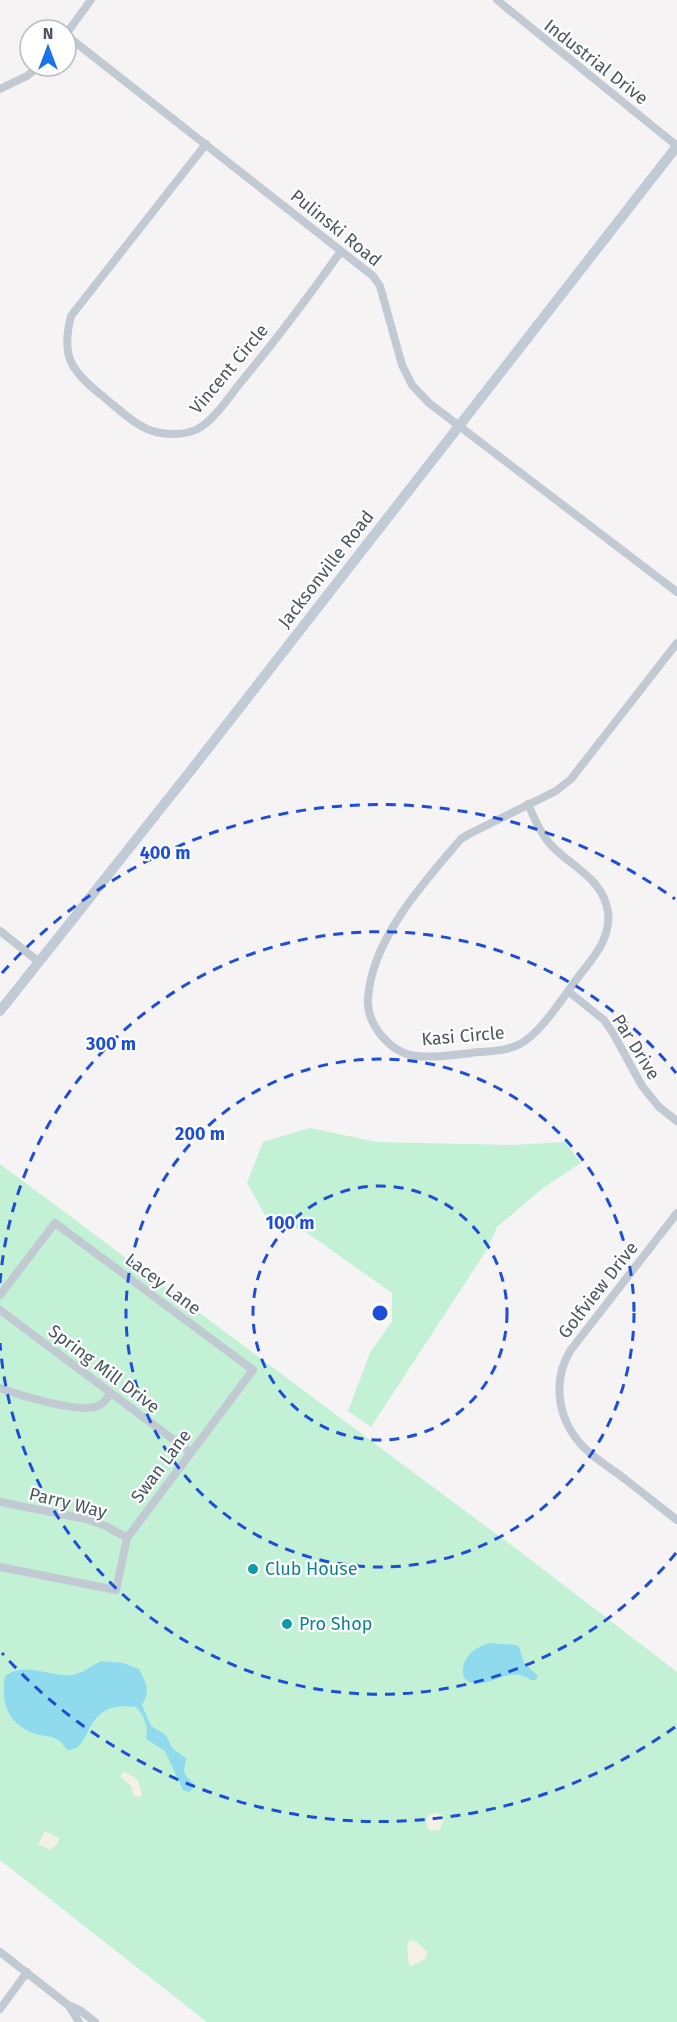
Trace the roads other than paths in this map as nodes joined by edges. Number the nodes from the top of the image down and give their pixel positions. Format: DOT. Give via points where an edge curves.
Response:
graph roads {
  1 [pos="91,0"];
  2 [pos="497,0"];
  3 [pos="78,18"];
  4 [pos="78,44"];
  5 [pos="23,78"];
  6 [pos="0,89"];
  7 [pos="206,144"];
  8 [pos="677,146"];
  9 [pos="341,251"];
  10 [pos="459,425"];
  11 [pos="677,592"];
  12 [pos="677,643"];
  13 [pos="528,804"];
  14 [pos="0,931"];
  15 [pos="39,962"];
  16 [pos="568,991"];
  17 [pos="0,1011"];
  18 [pos="677,1121"];
  19 [pos="677,1213"];
  20 [pos="0,1295"];
  21 [pos="0,1310"];
  22 [pos="253,1370"];
  23 [pos="0,1388"];
  24 [pos="111,1393"];
  25 [pos="190,1452"];
  26 [pos="0,1502"];
  27 [pos="677,1520"];
  28 [pos="127,1538"];
  29 [pos="0,1567"];
  30 [pos="0,1952"];
  31 [pos="27,1972"];
  32 [pos="68,2005"];
  33 [pos="0,2008"];
  34 [pos="79,2022"];
  35 [pos="95,2022"];
  1 -- 3 [label="street"];
  2 -- 8 [label="street, Industrial Drive"];
  4 -- 7 [label="street, Pulinski Road"];
  5 -- 6 [label="street"];
  7 -- 9 [label="street, Pulinski Road"];
  7 -- 9 [label="street, Vincent Circle" via="75,308 66,341 70,360 82,381 151,431 173,434 200,428 264,354"];
  8 -- 10 [label="main road, Jacksonville Road"];
  9 -- 10 [label="street, Pulinski Road" via="380,286 402,365 412,385"];
  10 -- 11 [label="street, Pulinski Road"];
  10 -- 15 [label="main road, Jacksonville Road"];
  12 -- 13 [label="street, Kasi Circle" via="571,779"];
  13 -- 16 [label="street, Kasi Circle" via="552,846 597,885 608,911 605,937 598,952"];
  13 -- 16 [label="street, Kasi Circle" via="461,840 395,923 372,978 370,1014 386,1040 411,1055 496,1051 529,1039"];
  14 -- 15 [label="street"];
  15 -- 17 [label="main road, Jacksonville Road"];
  16 -- 18 [label="street, Par Drive" via="604,1020 642,1086"];
  19 -- 27 [label="street, Golfview Drive" via="570,1351 561,1373 560,1398 564,1418 582,1446"];
  20 -- 22 [label="street, Lacey Lane" via="55,1222"];
  21 -- 24 [label="street, Spring Mill Drive"];
  22 -- 25 [label="street, Swan Lane"];
  23 -- 24 [label="street" via="51,1403 89,1408 102,1404"];
  24 -- 25 [label="street, Spring Mill Drive"];
  25 -- 28 [label="street, Swan Lane"];
  26 -- 28 [label="street, Parry Way" via="86,1519"];
  28 -- 29 [label="street, Swan Lane" via="116,1590"];
  30 -- 31 [label="street"];
  31 -- 32 [label="street"];
  31 -- 33 [label="street"];
  32 -- 34 [label="street"];
  32 -- 35 [label="street"];
}
